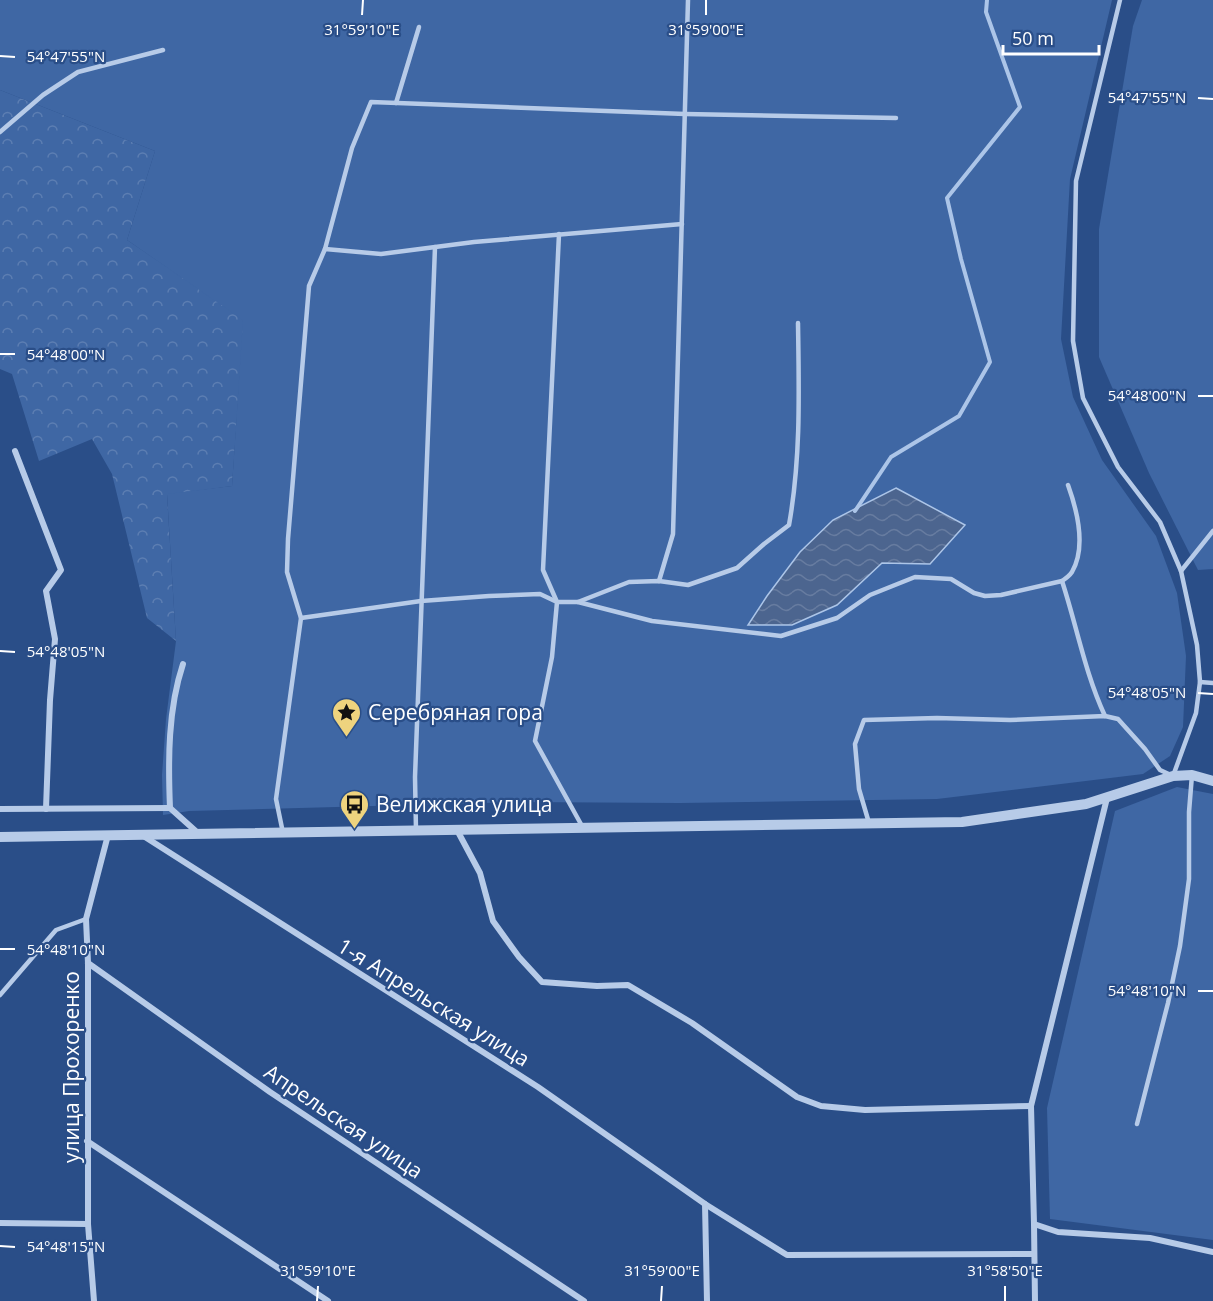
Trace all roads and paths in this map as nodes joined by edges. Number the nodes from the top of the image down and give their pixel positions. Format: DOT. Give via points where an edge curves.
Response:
graph roads {
  1 [pos="688,0"];
  2 [pos="1120,0"];
  3 [pos="419,27"];
  4 [pos="163,50"];
  5 [pos="396,103"];
  6 [pos="685,114"];
  7 [pos="896,118"];
  8 [pos="0,132"];
  9 [pos="682,224"];
  10 [pos="559,234"];
  11 [pos="435,247"];
  12 [pos="325,249"];
  13 [pos="798,323"];
  14 [pos="15,451"];
  15 [pos="1068,485"];
  16 [pos="1213,531"];
  17 [pos="1181,571"];
  18 [pos="659,581"];
  19 [pos="1062,581"];
  20 [pos="421,601"];
  21 [pos="557,602"];
  22 [pos="578,602"];
  23 [pos="301,618"];
  24 [pos="183,664"];
  25 [pos="1200,682"];
  26 [pos="1213,683"];
  27 [pos="1105,716"];
  28 [pos="1192,775"];
  29 [pos="1173,777"];
  30 [pos="1213,781"];
  31 [pos="1107,798"];
  32 [pos="170,808"];
  33 [pos="0,809"];
  34 [pos="46,809"];
  35 [pos="869,824"];
  36 [pos="583,828"];
  37 [pos="457,830"];
  38 [pos="416,831"];
  39 [pos="283,833"];
  40 [pos="199,834"];
  41 [pos="108,835"];
  42 [pos="141,835"];
  43 [pos="0,837"];
  44 [pos="86,919"];
  45 [pos="88,963"];
  46 [pos="0,995"];
  47 [pos="1031,1106"];
  48 [pos="1137,1124"];
  49 [pos="87,1141"];
  50 [pos="705,1204"];
  51 [pos="0,1223"];
  52 [pos="88,1224"];
  53 [pos="1034,1224"];
  54 [pos="1213,1252"];
  55 [pos="1034,1254"];
  56 [pos="94,1301"];
  57 [pos="328,1301"];
  58 [pos="584,1301"];
  59 [pos="707,1301"];
  60 [pos="1035,1301"];
  1 -- 6 [label="lane"];
  2 -- 17 [label="lane" via="1076,181 1073,341 1083,398 1118,467 1160,522"];
  3 -- 5 [label="lane"];
  4 -- 8 [label="lane" via="78,72 43,95"];
  5 -- 6 [label="lane"];
  5 -- 12 [label="lane" via="371,102 352,148"];
  6 -- 7 [label="lane"];
  6 -- 9 [label="lane"];
  9 -- 10 [label="lane"];
  9 -- 18 [label="lane" via="673,534"];
  10 -- 11 [label="lane"];
  10 -- 21 [label="lane" via="543,570"];
  11 -- 12 [label="lane" via="381,254"];
  11 -- 20 [label="lane"];
  12 -- 23 [label="lane" via="309,286 288,539 287,572"];
  13 -- 18 [label="lane" via="799,442 789,525 737,568 688,585"];
  14 -- 34 [label="street" via="61,570 46,591 55,639"];
  15 -- 19 [label="lane" via="1080,521 1072,572"];
  16 -- 17 [label="lane"];
  17 -- 25 [label="lane" via="1197,645"];
  18 -- 22 [label="lane" via="629,582"];
  19 -- 22 [label="lane" via="985,596 951,579 915,578 870,595 837,618 782,636 652,621"];
  19 -- 27 [label="lane" via="1084,663"];
  20 -- 21 [label="lane" via="540,594"];
  20 -- 23 [label="lane"];
  20 -- 38 [label="lane"];
  21 -- 22 [label="lane"];
  21 -- 36 [label="lane" via="552,657 535,741"];
  23 -- 39 [label="lane" via="276,798"];
  24 -- 32 [label="street" via="175,687 169,756"];
  25 -- 26 [label="lane"];
  25 -- 29 [label="lane" via="1196,713"];
  27 -- 29 [label="lane" via="1119,719 1160,770"];
  27 -- 35 [label="lane" via="864,720 855,744 858,789"];
  28 -- 29 [label="street"];
  28 -- 30 [label="street"];
  28 -- 48 [label="lane" via="1189,879 1180,946"];
  29 -- 31 [label="street"];
  31 -- 35 [label="street" via="962,822"];
  31 -- 47 [label="street"];
  32 -- 34 [label="street"];
  32 -- 40 [label="street"];
  33 -- 34 [label="street"];
  35 -- 36 [label="street"];
  36 -- 37 [label="street"];
  37 -- 38 [label="street"];
  37 -- 47 [label="street" via="480,873 493,921 542,982 628,985 692,1023 797,1097 821,1106 865,1110"];
  38 -- 39 [label="street"];
  39 -- 40 [label="street"];
  40 -- 42 [label="street"];
  41 -- 42 [label="street"];
  41 -- 43 [label="street"];
  41 -- 44 [label="street, улица Прохоренко"];
  42 -- 50 [label="street, 1-я Апрельская улица" via="538,1087"];
  44 -- 45 [label="street, улица Прохоренко"];
  44 -- 46 [label="lane" via="56,930"];
  45 -- 49 [label="street, улица Прохоренко"];
  45 -- 58 [label="street, Апрельская улица" via="270,1092"];
  47 -- 53 [label="street"];
  49 -- 52 [label="street, улица Прохоренко"];
  49 -- 57 [label="street"];
  50 -- 55 [label="street, 1-я Апрельская улица" via="787,1255"];
  50 -- 59 [label="street"];
  51 -- 52 [label="street"];
  52 -- 56 [label="street, улица Прохоренко"];
  53 -- 54 [label="street" via="1058,1232 1150,1238"];
  53 -- 55 [label="street"];
  55 -- 60 [label="street"];
}
